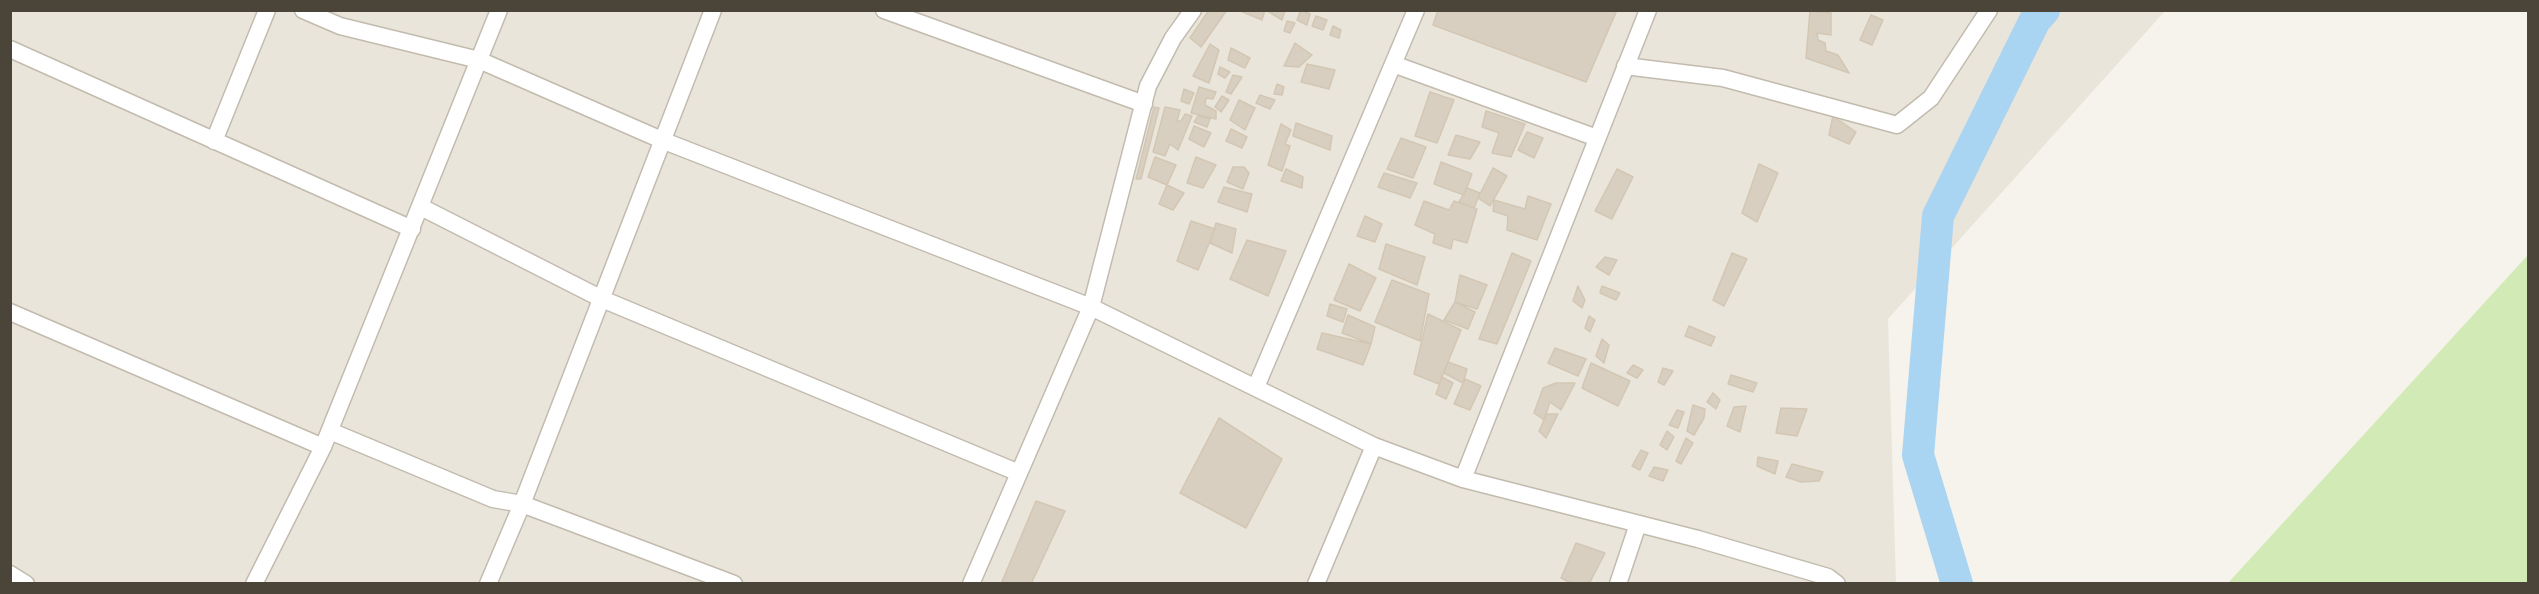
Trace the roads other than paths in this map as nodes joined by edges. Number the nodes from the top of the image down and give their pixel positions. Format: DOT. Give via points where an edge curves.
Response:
graph roads {
  1 [pos="267,10"];
  2 [pos="303,10"];
  3 [pos="499,10"];
  4 [pos="713,10"];
  5 [pos="884,10"];
  6 [pos="1193,10"];
  7 [pos="1416,10"];
  8 [pos="1648,10"];
  9 [pos="1989,10"];
  10 [pos="10,49"];
  11 [pos="479,60"];
  12 [pos="1393,64"];
  13 [pos="1625,66"];
  14 [pos="1144,104"];
  15 [pos="1597,138"];
  16 [pos="214,141"];
  17 [pos="663,141"];
  18 [pos="421,207"];
  19 [pos="412,229"];
  20 [pos="602,299"];
  21 [pos="1091,307"];
  22 [pos="10,312"];
  23 [pos="1256,387"];
  24 [pos="330,431"];
  25 [pos="1374,446"];
  26 [pos="323,447"];
  27 [pos="1019,473"];
  28 [pos="1463,479"];
  29 [pos="522,504"];
  30 [pos="1638,524"];
  31 [pos="10,574"];
  32 [pos="732,583"];
  33 [pos="26,584"];
  34 [pos="254,584"];
  35 [pos="488,584"];
  36 [pos="971,584"];
  37 [pos="1316,584"];
  38 [pos="1618,584"];
  39 [pos="1837,584"];
  1 -- 16 [label="street"];
  2 -- 11 [label="street" via="340,26"];
  3 -- 11 [label="street"];
  4 -- 17 [label="street"];
  5 -- 14 [label="street"];
  6 -- 14 [label="street" via="1173,38 1148,86"];
  7 -- 12 [label="street"];
  8 -- 13 [label="street"];
  9 -- 13 [label="street" via="1931,98 1897,126 1723,78"];
  10 -- 16 [label="street"];
  11 -- 17 [label="street"];
  11 -- 18 [label="street"];
  12 -- 15 [label="street"];
  12 -- 23 [label="street"];
  13 -- 15 [label="street"];
  14 -- 21 [label="street"];
  15 -- 28 [label="street"];
  16 -- 19 [label="street"];
  17 -- 20 [label="street"];
  17 -- 21 [label="street"];
  18 -- 19 [label="street"];
  18 -- 20 [label="street"];
  19 -- 24 [label="street"];
  20 -- 27 [label="street"];
  20 -- 29 [label="street"];
  21 -- 23 [label="street"];
  21 -- 27 [label="street"];
  22 -- 26 [label="street"];
  23 -- 25 [label="street"];
  24 -- 26 [label="street"];
  24 -- 29 [label="street" via="493,499"];
  25 -- 28 [label="street"];
  25 -- 37 [label="street"];
  26 -- 34 [label="street"];
  27 -- 36 [label="street"];
  28 -- 30 [label="street"];
  29 -- 32 [label="street"];
  29 -- 35 [label="street"];
  30 -- 38 [label="street"];
  30 -- 39 [label="street" via="1828,577"];
  31 -- 33 [label="street"];
}
